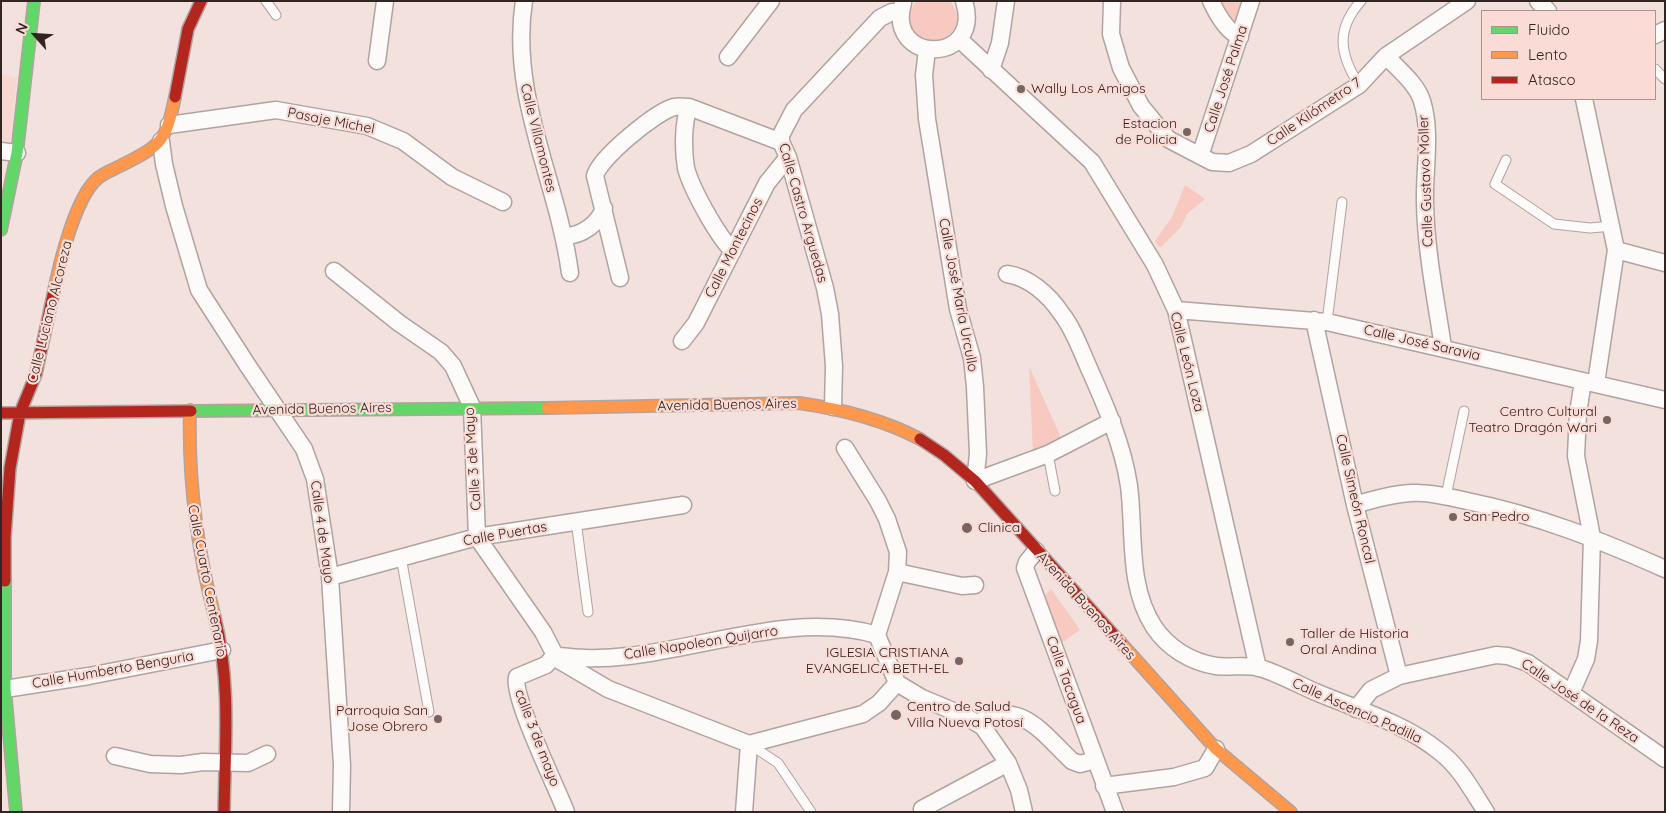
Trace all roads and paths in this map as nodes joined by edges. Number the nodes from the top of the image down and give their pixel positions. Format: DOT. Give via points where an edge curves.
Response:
graph roads {
  1 [pos="34,1"];
  2 [pos="266,1"];
  3 [pos="385,1"];
  4 [pos="524,1"];
  5 [pos="771,1"];
  6 [pos="964,1"];
  7 [pos="1006,1"];
  8 [pos="1112,1"];
  9 [pos="1210,1"];
  10 [pos="1251,1"];
  11 [pos="1360,1"];
  12 [pos="1466,1"];
  13 [pos="1538,1"];
  14 [pos="195,4"];
  15 [pos="902,7"];
  16 [pos="1547,10"];
  17 [pos="276,15"];
  18 [pos="1240,37"];
  19 [pos="959,39"];
  20 [pos="927,50"];
  21 [pos="1386,56"];
  22 [pos="728,57"];
  23 [pos="377,61"];
  24 [pos="992,70"];
  25 [pos="1656,70"];
  26 [pos="1665,79"];
  27 [pos="1359,85"];
  28 [pos="1587,100"];
  29 [pos="689,107"];
  30 [pos="168,125"];
  31 [pos="161,141"];
  32 [pos="784,150"];
  33 [pos="9,152"];
  34 [pos="1200,156"];
  35 [pos="1506,160"];
  36 [pos="504,202"];
  37 [pos="1342,202"];
  38 [pos="604,208"];
  39 [pos="1612,226"];
  40 [pos="1,230"];
  41 [pos="565,236"];
  42 [pos="1616,250"];
  43 [pos="733,251"];
  44 [pos="1665,263"];
  45 [pos="334,271"];
  46 [pos="570,273"];
  47 [pos="1007,274"];
  48 [pos="620,278"];
  49 [pos="1176,310"];
  50 [pos="1321,321"];
  51 [pos="682,341"];
  52 [pos="1442,347"];
  53 [pos="1589,382"];
  54 [pos="1665,400"];
  55 [pos="833,406"];
  56 [pos="472,407"];
  57 [pos="190,410"];
  58 [pos="279,410"];
  59 [pos="1464,411"];
  60 [pos="1,413"];
  61 [pos="20,413"];
  62 [pos="1112,421"];
  63 [pos="845,448"];
  64 [pos="1048,454"];
  65 [pos="6,468"];
  66 [pos="976,481"];
  67 [pos="1055,491"];
  68 [pos="1446,496"];
  69 [pos="683,505"];
  70 [pos="1356,505"];
  71 [pos="576,521"];
  72 [pos="1592,537"];
  73 [pos="478,538"];
  74 [pos="1036,551"];
  75 [pos="401,557"];
  76 [pos="1665,569"];
  77 [pos="897,572"];
  78 [pos="330,577"];
  79 [pos="975,585"];
  80 [pos="588,612"];
  81 [pos="877,635"];
  82 [pos="222,650"];
  83 [pos="554,656"];
  84 [pos="1258,668"];
  85 [pos="1399,676"];
  86 [pos="897,683"];
  87 [pos="5,689"];
  88 [pos="1571,693"];
  89 [pos="1356,709"];
  90 [pos="429,712"];
  91 [pos="977,723"];
  92 [pos="749,744"];
  93 [pos="1216,749"];
  94 [pos="267,754"];
  95 [pos="115,756"];
  96 [pos="1095,760"];
  97 [pos="1665,760"];
  98 [pos="225,762"];
  99 [pos="1008,763"];
  100 [pos="1104,786"];
  101 [pos="922,809"];
  102 [pos="16,812"];
  103 [pos="224,812"];
  104 [pos="341,812"];
  105 [pos="566,812"];
  106 [pos="744,812"];
  107 [pos="811,812"];
  108 [pos="1024,812"];
  109 [pos="1114,812"];
  110 [pos="1291,812"];
  111 [pos="1486,812"];
  1 -- 33 [label="main road"];
  2 -- 17 [label="lane"];
  3 -- 23 [label="street"];
  4 -- 41 [label="street, Calle Villamontes" via="520,23 522,72 535,136"];
  5 -- 22 [label="street"];
  6 -- 19 [label="street" via="967,22"];
  7 -- 24 [label="street"];
  8 -- 34 [label="street, Calle Kilómetro 7" via="1114,51 1141,106 1168,139"];
  9 -- 18 [label="street" via="1225,25"];
  10 -- 18 [label="street, Calle José Palma"];
  11 -- 27 [label="lane" via="1342,40 1343,55"];
  12 -- 21 [label="street, Calle Kilómetro 7"];
  13 -- 16 [label="street"];
  14 -- 30 [label="main road"];
  15 -- 20 [label="street" via="904,32 910,41"];
  15 -- 32 [label="street, Calle Castro Arguedas" via="880,18 794,110 784,128"];
  18 -- 34 [label="street, Calle José Palma"];
  19 -- 20 [label="street" via="949,47"];
  19 -- 24 [label="street, Calle León Loza"];
  20 -- 66 [label="street, Calle José María Urcullo" via="924,75 926,112 958,309 972,358 978,454"];
  21 -- 27 [label="street, Calle Kilómetro 7"];
  21 -- 52 [label="street, Calle Gustavo Moller" via="1416,89 1426,120 1425,204"];
  24 -- 49 [label="street, Calle León Loza" via="1092,162 1155,265"];
  25 -- 26 [label="lane"];
  27 -- 34 [label="street, Calle Kilómetro 7" via="1239,160 1221,163"];
  28 -- 39 [label="street"];
  29 -- 32 [label="street"];
  29 -- 38 [label="street" via="674,107 666,111 619,145 600,164 595,176"];
  29 -- 43 [label="street" via="686,168 720,236"];
  30 -- 31 [label="main road"];
  30 -- 36 [label="street, Pasaje Michel" via="276,110 367,126 403,141 452,177"];
  31 -- 58 [label="street, Calle 4 de Mayo" via="194,278"];
  31 -- 61 [label="main road, Calle Luciano Alcoreza" via="144,154 100,176 83,201 62,251 36,374"];
  32 -- 43 [label="street, Calle Montecinos"];
  32 -- 55 [label="street, Calle Castro Arguedas" via="828,305 834,366"];
  33 -- 40 [label="main road"];
  35 -- 39 [label="lane" via="1495,184 1554,224 1590,228"];
  37 -- 50 [label="lane, Calle Simeón Roncal"];
  38 -- 41 [label="street" via="595,224"];
  38 -- 48 [label="street"];
  39 -- 42 [label="street"];
  41 -- 46 [label="street, Calle Villamontes"];
  42 -- 44 [label="street"];
  42 -- 53 [label="street"];
  43 -- 51 [label="street, Calle Montecinos" via="696,323"];
  45 -- 56 [label="street, Calle 3 de Mayo" via="441,352 453,366"];
  47 -- 62 [label="street, Calle Ascencio Padilla" via="1033,285 1052,300 1078,343"];
  49 -- 50 [label="street, Calle José Saravia"];
  49 -- 84 [label="street, Calle León Loza"];
  50 -- 52 [label="street, Calle José Saravia"];
  50 -- 70 [label="street, Calle Simeón Roncal"];
  52 -- 53 [label="street, Calle José Saravia"];
  53 -- 54 [label="street, Calle José Saravia"];
  53 -- 72 [label="street" via="1578,413 1576,456"];
  55 -- 56 [label="main road, Avenida Buenos Aires" via="799,402 580,408"];
  55 -- 66 [label="main road, Avenida Buenos Aires" via="885,424 933,448"];
  56 -- 58 [label="main road, Avenida Buenos Aires"];
  56 -- 73 [label="street, Calle 3 de Mayo"];
  57 -- 58 [label="main road, Avenida Buenos Aires"];
  57 -- 61 [label="main road, Avenida Buenos Aires"];
  57 -- 82 [label="main road, Calle Cuarto Centenario" via="191,495 203,571"];
  58 -- 78 [label="street, Calle 4 de Mayo" via="304,449 315,479"];
  59 -- 68 [label="lane"];
  60 -- 61 [label="main road, Avenida Buenos Aires"];
  61 -- 65 [label="main road, Calle Luciano Alcoreza"];
  62 -- 64 [label="street"];
  62 -- 84 [label="street, Calle Ascencio Padilla" via="1129,485 1138,587 1154,627 1182,655 1216,666"];
  63 -- 77 [label="street" via="887,519 898,552"];
  64 -- 66 [label="street"];
  64 -- 67 [label="lane"];
  65 -- 87 [label="main road, Calle Luciano Alcoreza"];
  66 -- 74 [label="main road, Avenida Buenos Aires"];
  68 -- 70 [label="street" via="1411,493"];
  68 -- 72 [label="street" via="1526,514"];
  69 -- 71 [label="street, Calle Puertas"];
  70 -- 85 [label="street, Calle Simeón Roncal"];
  71 -- 73 [label="street, Calle Puertas"];
  71 -- 80 [label="lane"];
  72 -- 76 [label="street"];
  72 -- 88 [label="street" via="1589,641 1586,659"];
  73 -- 75 [label="street, Calle Puertas"];
  73 -- 83 [label="street" via="543,632"];
  74 -- 93 [label="main road, Avenida Buenos Aires"];
  74 -- 96 [label="street, Calle Tacagua" via="1025,568"];
  75 -- 78 [label="street, Calle Puertas"];
  75 -- 90 [label="lane"];
  77 -- 79 [label="street" via="962,586"];
  77 -- 81 [label="street"];
  78 -- 104 [label="street, Calle 4 de Mayo" via="342,765"];
  81 -- 83 [label="street, Calle Napoleon Quijarro" via="848,629 798,628 744,634 606,659"];
  81 -- 86 [label="street"];
  82 -- 87 [label="street, Calle Humberto Benguria"];
  82 -- 98 [label="main road, Calle Cuarto Centenario"];
  83 -- 92 [label="street" via="608,689"];
  83 -- 105 [label="street, calle 3 de mayo" via="546,664 517,677 516,688"];
  84 -- 89 [label="street, Calle Ascencio Padilla"];
  85 -- 88 [label="street, Calle José de la Reza" via="1479,658 1508,656 1528,663"];
  85 -- 89 [label="street, Calle José de la Reza" via="1371,690"];
  86 -- 91 [label="street"];
  86 -- 92 [label="street" via="879,703 863,714"];
  87 -- 102 [label="main road, Calle Luciano Alcoreza"];
  88 -- 97 [label="street, Calle José de la Reza"];
  89 -- 111 [label="street, Calle Ascencio Padilla" via="1394,725 1442,753"];
  91 -- 96 [label="street" via="995,714 1014,714 1030,722 1072,761 1080,764"];
  91 -- 99 [label="street"];
  92 -- 106 [label="street"];
  92 -- 107 [label="lane" via="778,763"];
  93 -- 100 [label="street" via="1205,768 1174,778"];
  93 -- 110 [label="main road, Avenida Buenos Aires"];
  94 -- 98 [label="street" via="248,764"];
  95 -- 98 [label="street" via="150,764"];
  96 -- 100 [label="street, Calle Tacagua"];
  98 -- 103 [label="main road, Calle Cuarto Centenario"];
  99 -- 101 [label="street"];
  99 -- 108 [label="street"];
  100 -- 109 [label="street, Calle Tacagua"];
}
